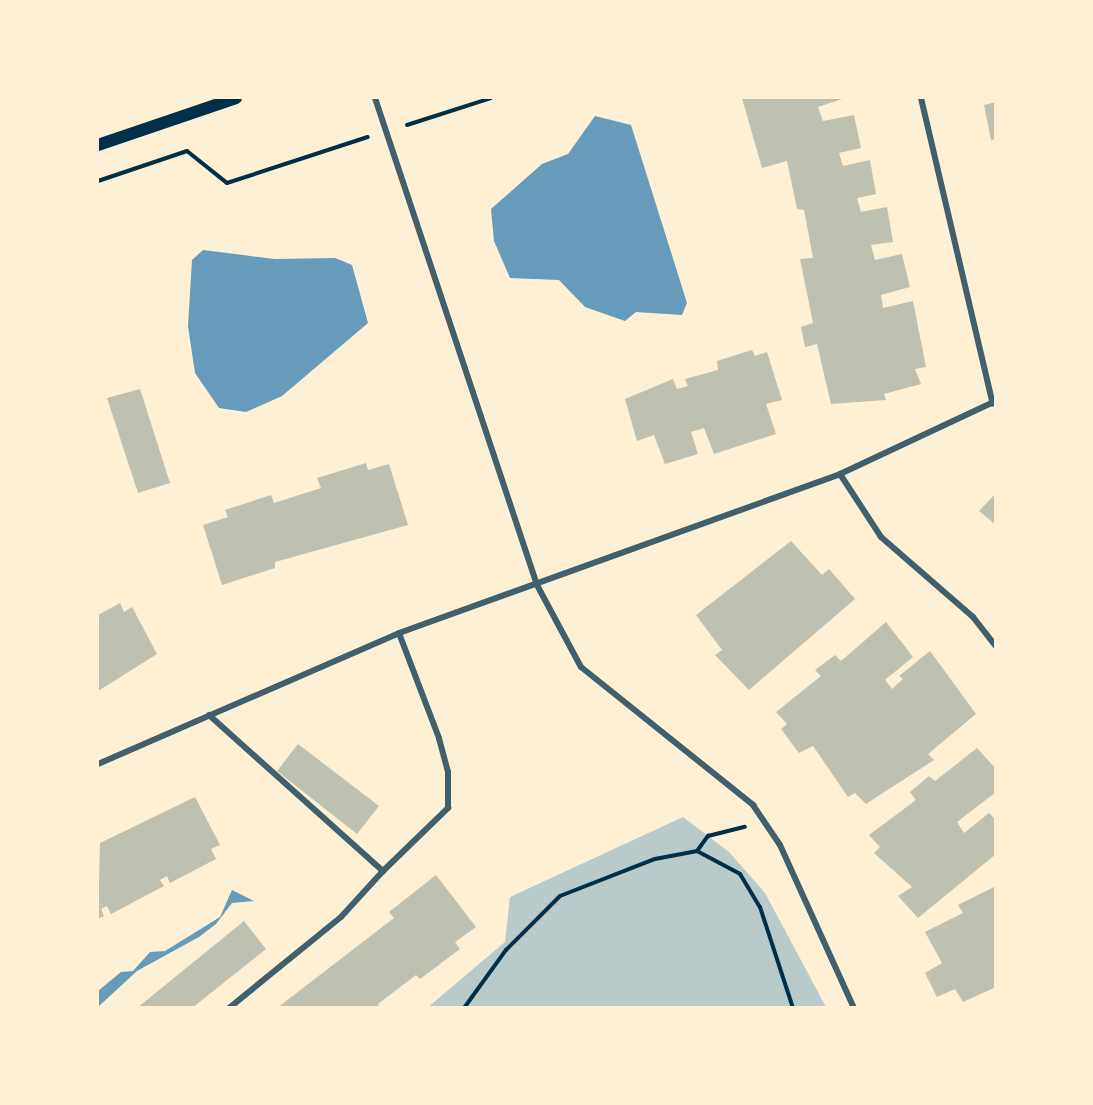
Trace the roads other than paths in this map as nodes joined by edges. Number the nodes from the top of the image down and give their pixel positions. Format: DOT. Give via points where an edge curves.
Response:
graph roads {
  1 [pos="236,98"];
  2 [pos="375,98"];
  3 [pos="921,98"];
  4 [pos="98,146"];
  5 [pos="994,403"];
  6 [pos="840,474"];
  7 [pos="537,585"];
  8 [pos="399,633"];
  9 [pos="996,646"];
  10 [pos="210,716"];
  11 [pos="98,764"];
  12 [pos="383,871"];
  13 [pos="229,1008"];
  14 [pos="854,1008"];
  1 -- 4 [label="main road"];
  2 -- 7 [label="street"];
  3 -- 5 [label="street"];
  5 -- 6 [label="street"];
  6 -- 7 [label="street"];
  6 -- 9 [label="street" via="881,537 973,616"];
  7 -- 8 [label="street"];
  7 -- 14 [label="street" via="581,667 753,805 806,898"];
  8 -- 10 [label="street"];
  8 -- 12 [label="street" via="440,738 448,772 448,808"];
  10 -- 11 [label="street"];
  10 -- 12 [label="street"];
  12 -- 13 [label="street" via="341,917"];
}
